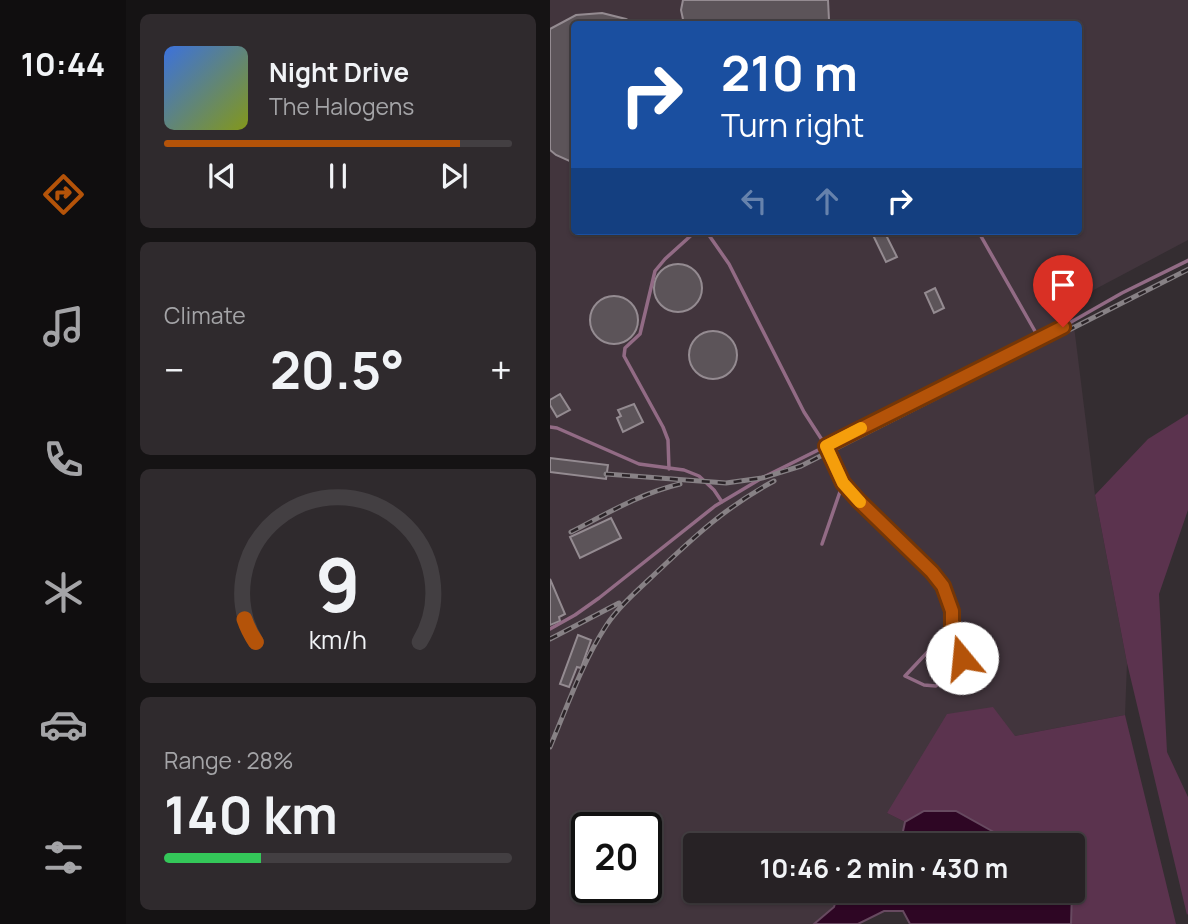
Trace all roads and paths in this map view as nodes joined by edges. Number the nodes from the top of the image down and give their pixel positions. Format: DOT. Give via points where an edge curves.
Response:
graph roads {
  1 [pos="692,235"];
  2 [pos="709,235"];
  3 [pos="980,235"];
  4 [pos="1189,260"];
  5 [pos="1040,340"];
  6 [pos="550,426"];
  7 [pos="826,446"];
  8 [pos="670,469"];
  9 [pos="843,483"];
  10 [pos="722,502"];
  11 [pos="822,544"];
  12 [pos="952,626"];
  13 [pos="550,629"];
  1 -- 8 [label="lane" via="655,271 640,334 625,348 624,356 663,427"];
  2 -- 7 [label="lane" via="729,264"];
  3 -- 5 [label="lane"];
  4 -- 5 [label="lane"];
  5 -- 7 [label="lane"];
  6 -- 8 [label="lane" via="639,464"];
  7 -- 9 [label="lane"];
  7 -- 10 [label="lane"];
  8 -- 10 [label="lane" via="699,476"];
  9 -- 11 [label="lane"];
  9 -- 12 [label="lane" via="943,586"];
  10 -- 13 [label="lane" via="591,604"];
  12 -- 12 [label="lane" via="925,653 905,676 936,686 954,671 962,658"];
}
